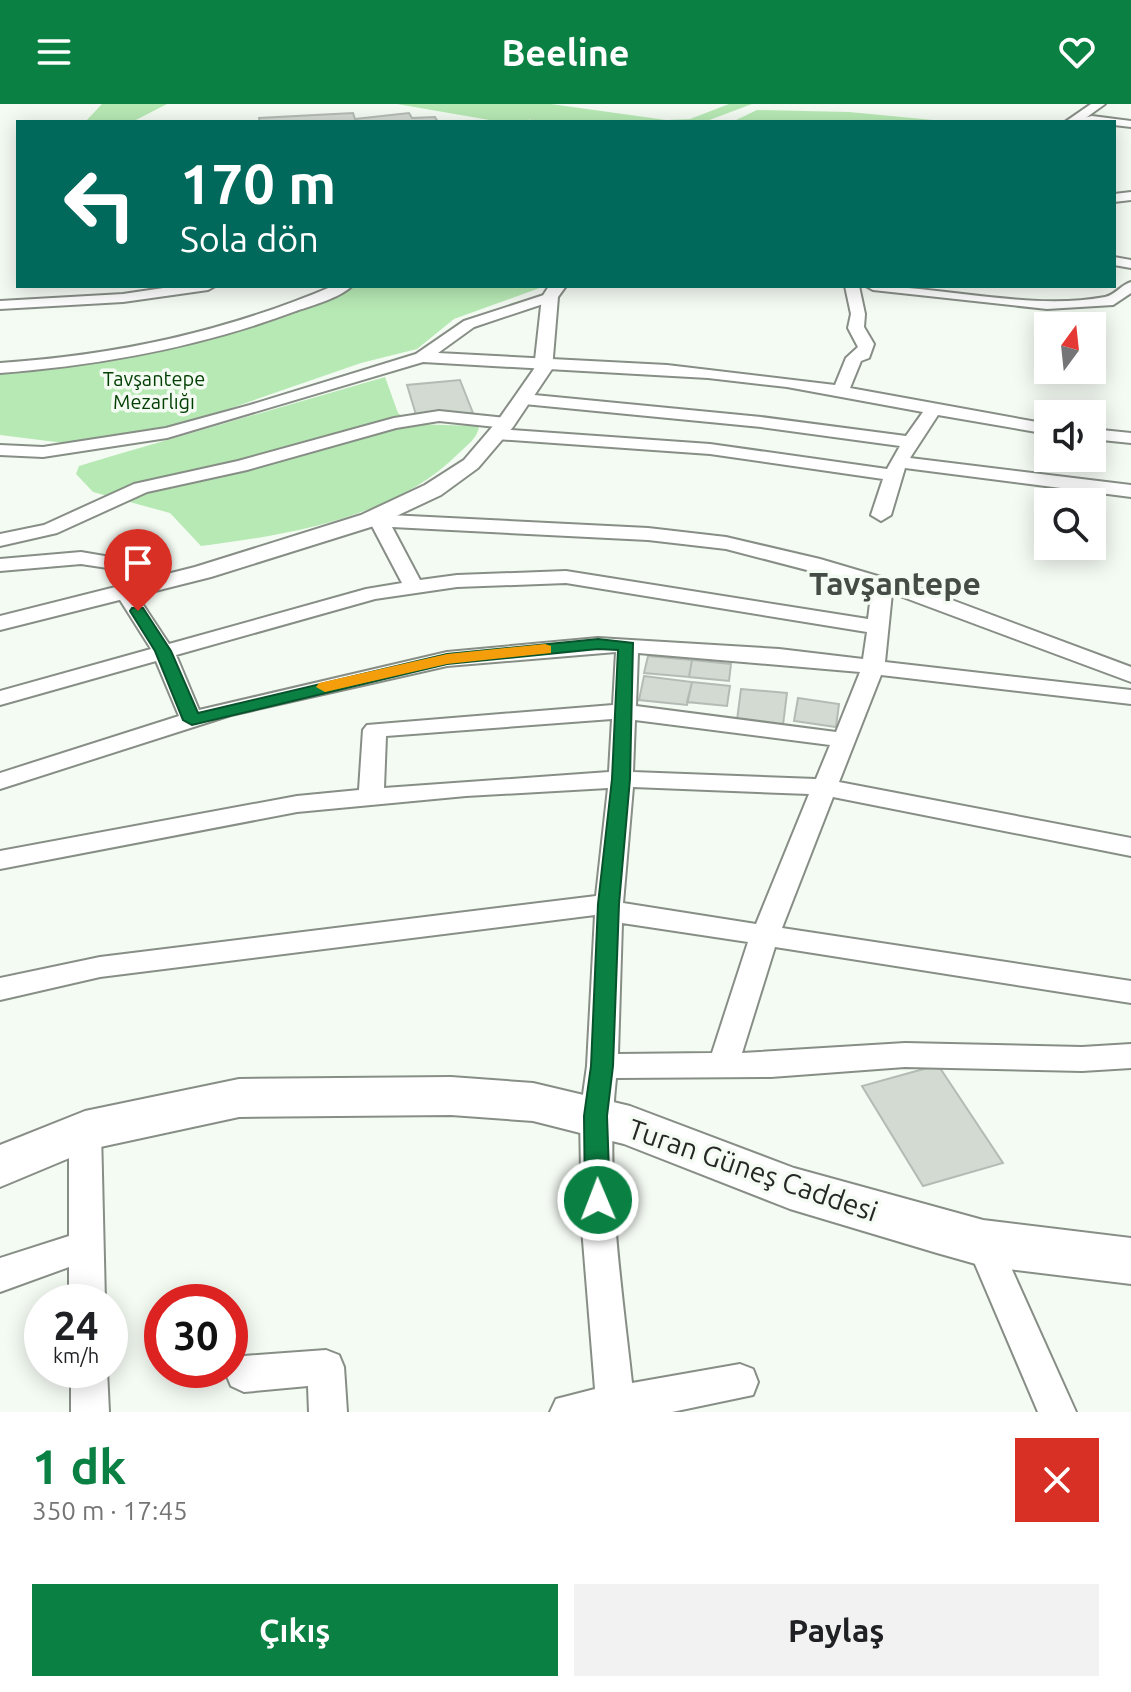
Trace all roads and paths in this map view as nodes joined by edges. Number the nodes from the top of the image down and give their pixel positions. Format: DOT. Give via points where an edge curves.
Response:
graph roads {
  1 [pos="1099,104"];
  2 [pos="1074,120"];
  3 [pos="1131,286"];
  4 [pos="194,288"];
  5 [pos="341,288"];
  6 [pos="852,288"];
  7 [pos="891,288"];
  8 [pos="554,291"];
  9 [pos="0,305"];
  10 [pos="422,357"];
  11 [pos="545,362"];
  12 [pos="0,368"];
  13 [pos="841,390"];
  14 [pos="524,399"];
  15 [pos="933,409"];
  16 [pos="1034,427"];
  17 [pos="501,428"];
  18 [pos="1106,435"];
  19 [pos="1131,438"];
  20 [pos="912,442"];
  21 [pos="0,450"];
  22 [pos="895,468"];
  23 [pos="1131,491"];
  24 [pos="881,515"];
  25 [pos="374,520"];
  26 [pos="0,540"];
  27 [pos="0,565"];
  28 [pos="157,584"];
  29 [pos="883,584"];
  30 [pos="414,587"];
  31 [pos="125,592"];
  32 [pos="0,623"];
  33 [pos="877,627"];
  34 [pos="627,646"];
  35 [pos="163,651"];
  36 [pos="873,668"];
  37 [pos="1131,675"];
  38 [pos="1131,697"];
  39 [pos="0,698"];
  40 [pos="622,711"];
  41 [pos="192,720"];
  42 [pos="844,740"];
  43 [pos="621,779"];
  44 [pos="0,781"];
  45 [pos="824,787"];
  46 [pos="371,797"];
  47 [pos="1131,847"];
  48 [pos="0,860"];
  49 [pos="609,908"];
  50 [pos="764,937"];
  51 [pos="0,989"];
  52 [pos="1131,992"];
  53 [pos="1131,1056"];
  54 [pos="723,1065"];
  55 [pos="602,1066"];
  56 [pos="596,1116"];
  57 [pos="85,1131"];
  58 [pos="0,1166"];
  59 [pos="983,1243"];
  60 [pos="85,1247"];
  61 [pos="1131,1261"];
  62 [pos="0,1276"];
  63 [pos="86,1284"];
  64 [pos="248,1374"];
  65 [pos="740,1382"];
  66 [pos="89,1388"];
  67 [pos="615,1407"];
  68 [pos="90,1412"];
  69 [pos="328,1412"];
  70 [pos="569,1412"];
  71 [pos="1057,1412"];
  1 -- 2 [label="street"];
  3 -- 7 [label="street" via="1113,301 1047,305"];
  4 -- 9 [label="street"];
  5 -- 12 [label="street" via="293,310 173,348"];
  6 -- 13 [label="street" via="856,328 867,349 854,358"];
  8 -- 10 [label="street" via="469,324"];
  8 -- 11 [label="street"];
  10 -- 11 [label="street"];
  10 -- 21 [label="street" via="167,433 43,452"];
  11 -- 13 [label="street" via="748,377"];
  11 -- 14 [label="street"];
  13 -- 15 [label="street"];
  14 -- 17 [label="street"];
  14 -- 20 [label="street"];
  15 -- 16 [label="street"];
  15 -- 20 [label="street"];
  17 -- 22 [label="street"];
  17 -- 25 [label="street" via="471,464"];
  17 -- 26 [label="street" via="439,416 394,423 141,488 50,529"];
  18 -- 19 [label="street"];
  20 -- 22 [label="street"];
  22 -- 23 [label="street"];
  22 -- 24 [label="street"];
  25 -- 28 [label="street"];
  25 -- 29 [label="street" via="726,543"];
  25 -- 30 [label="street"];
  27 -- 28 [label="street" via="81,558 127,565"];
  28 -- 31 [label="street"];
  29 -- 33 [label="street"];
  29 -- 37 [label="street"];
  30 -- 33 [label="street" via="566,577"];
  30 -- 35 [label="street" via="373,593"];
  31 -- 32 [label="street"];
  31 -- 35 [label="street"];
  33 -- 36 [label="street"];
  34 -- 36 [label="street"];
  34 -- 40 [label="street"];
  34 -- 41 [label="street" via="598,644 447,659"];
  35 -- 39 [label="street"];
  35 -- 41 [label="street"];
  36 -- 38 [label="street"];
  36 -- 42 [label="street"];
  40 -- 42 [label="street"];
  40 -- 43 [label="street"];
  40 -- 46 [label="street" via="375,730"];
  41 -- 44 [label="street"];
  42 -- 45 [label="street"];
  43 -- 45 [label="street"];
  43 -- 46 [label="street"];
  43 -- 49 [label="street"];
  45 -- 47 [label="street"];
  45 -- 50 [label="street"];
  46 -- 48 [label="street" via="297,804"];
  49 -- 50 [label="street"];
  49 -- 51 [label="street" via="100,967"];
  49 -- 55 [label="street"];
  50 -- 52 [label="street"];
  50 -- 54 [label="street"];
  53 -- 54 [label="street" via="905,1055"];
  54 -- 55 [label="street"];
  55 -- 56 [label="street"];
  56 -- 57 [label="main road, Turan Güneş Caddesi" via="533,1102 451,1096 239,1098"];
  56 -- 59 [label="main road, Turan Güneş Caddesi" via="790,1188"];
  56 -- 67 [label="street" via="599,1228"];
  57 -- 58 [label="main road, Turan Güneş Caddesi"];
  57 -- 60 [label="street"];
  59 -- 61 [label="main road, Turan Güneş Caddesi"];
  59 -- 71 [label="street"];
  60 -- 62 [label="street"];
  60 -- 63 [label="street"];
  64 -- 69 [label="street" via="326,1367"];
  65 -- 67 [label="street"];
  66 -- 68 [label="street"];
  67 -- 70 [label="street"];
}
